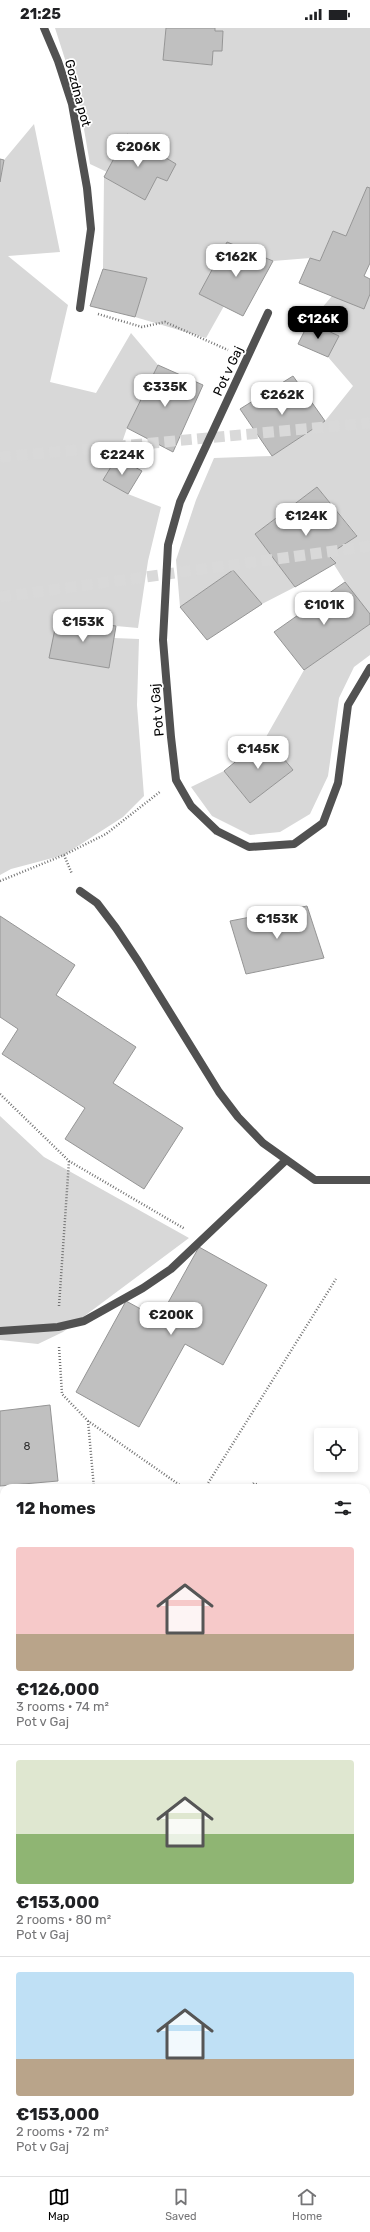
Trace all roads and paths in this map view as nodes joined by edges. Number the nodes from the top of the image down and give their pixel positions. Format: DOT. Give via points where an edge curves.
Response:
graph roads {
  1 [pos="44,28"];
  2 [pos="80,308"];
  3 [pos="268,313"];
  4 [pos="247,358"];
  5 [pos="370,668"];
  6 [pos="176,780"];
  7 [pos="0,881"];
  8 [pos="80,891"];
  9 [pos="0,1094"];
  10 [pos="69,1160"];
  11 [pos="285,1160"];
  12 [pos="370,1180"];
  13 [pos="202,1240"];
  14 [pos="336,1279"];
  15 [pos="58,1327"];
  16 [pos="0,1331"];
  17 [pos="88,1421"];
  18 [pos="94,1484"];
  19 [pos="178,1484"];
  20 [pos="208,1484"];
  1 -- 2 [label="street, Gozdna pot" via="72,104 87,188 91,229"];
  2 -- 4 [label="path" via="142,327 165,322"];
  3 -- 4 [label="street, Pot v Gaj"];
  4 -- 6 [label="street, Pot v Gaj" via="180,502 168,546 163,640"];
  5 -- 6 [label="street, Pot v Gaj" via="348,705 338,782 323,823 294,844 249,846 217,831 191,806"];
  6 -- 7 [label="path" via="106,834 64,855"];
  8 -- 11 [label="street" via="97,903 120,934 219,1092 238,1117 263,1143"];
  9 -- 10 [label="path"];
  10 -- 13 [label="path"];
  10 -- 15 [label="path"];
  11 -- 12 [label="street" via="315,1180"];
  11 -- 13 [label="street"];
  13 -- 15 [label="street" via="171,1269 143,1288 84,1321"];
  14 -- 20 [label="path"];
  15 -- 16 [label="street"];
  15 -- 17 [label="path" via="62,1394"];
  17 -- 18 [label="path"];
  17 -- 19 [label="path"];
}
